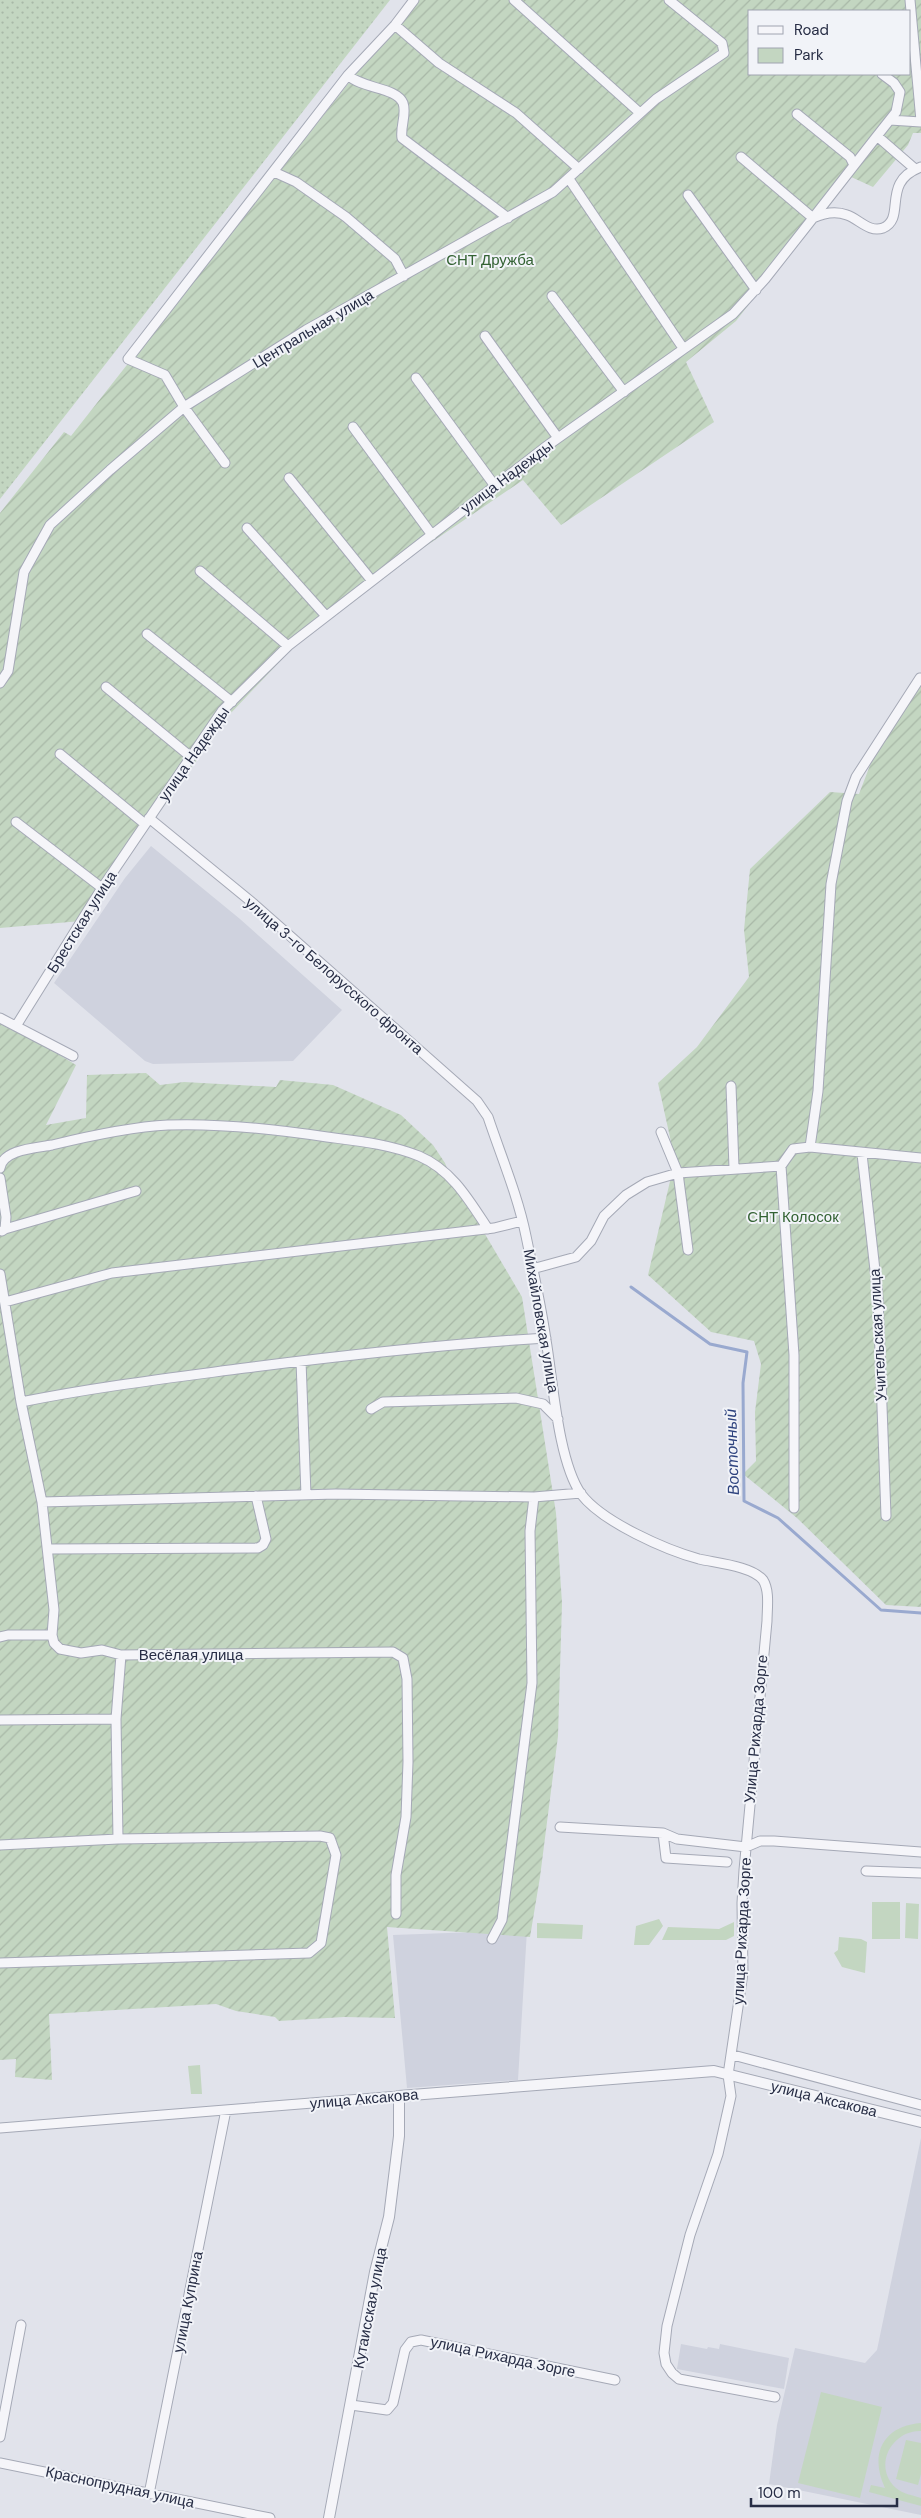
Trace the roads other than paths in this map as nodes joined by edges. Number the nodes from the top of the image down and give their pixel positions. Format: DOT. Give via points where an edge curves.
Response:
graph roads {
  1 [pos="414,0"];
  2 [pos="514,0"];
  3 [pos="669,0"];
  4 [pos="911,11"];
  5 [pos="395,25"];
  6 [pos="348,75"];
  7 [pos="883,75"];
  8 [pos="640,113"];
  9 [pos="797,114"];
  10 [pos="890,120"];
  11 [pos="921,121"];
  12 [pos="877,136"];
  13 [pos="741,157"];
  14 [pos="854,165"];
  15 [pos="918,168"];
  16 [pos="579,169"];
  17 [pos="274,172"];
  18 [pos="569,179"];
  19 [pos="688,195"];
  20 [pos="508,218"];
  21 [pos="813,218"];
  22 [pos="404,276"];
  23 [pos="756,290"];
  24 [pos="552,296"];
  25 [pos="485,336"];
  26 [pos="683,348"];
  27 [pos="416,378"];
  28 [pos="624,392"];
  29 [pos="184,407"];
  30 [pos="353,427"];
  31 [pos="558,438"];
  32 [pos="225,463"];
  33 [pos="289,478"];
  34 [pos="495,486"];
  35 [pos="247,528"];
  36 [pos="432,535"];
  37 [pos="200,571"];
  38 [pos="372,581"];
  39 [pos="326,616"];
  40 [pos="147,634"];
  41 [pos="288,646"];
  42 [pos="920,678"];
  43 [pos="0,683"];
  44 [pos="106,687"];
  45 [pos="232,702"];
  46 [pos="60,754"];
  47 [pos="191,757"];
  48 [pos="147,821"];
  49 [pos="16,822"];
  50 [pos="102,888"];
  51 [pos="0,1018"];
  52 [pos="16,1026"];
  53 [pos="73,1056"];
  54 [pos="731,1086"];
  55 [pos="661,1132"];
  56 [pos="810,1147"];
  57 [pos="499,1150"];
  58 [pos="862,1154"];
  59 [pos="921,1158"];
  60 [pos="781,1166"];
  61 [pos="0,1168"];
  62 [pos="734,1168"];
  63 [pos="678,1173"];
  64 [pos="0,1178"];
  65 [pos="136,1190"];
  66 [pos="522,1221"];
  67 [pos="488,1229"];
  68 [pos="2,1231"];
  69 [pos="688,1250"];
  70 [pos="532,1269"];
  71 [pos="0,1274"];
  72 [pos="5,1302"];
  73 [pos="546,1338"];
  74 [pos="301,1361"];
  75 [pos="21,1402"];
  76 [pos="371,1409"];
  77 [pos="558,1419"];
  78 [pos="581,1493"];
  79 [pos="306,1495"];
  80 [pos="256,1496"];
  81 [pos="534,1498"];
  82 [pos="42,1502"];
  83 [pos="794,1508"];
  84 [pos="886,1516"];
  85 [pos="49,1550"];
  86 [pos="52,1635"];
  87 [pos="0,1637"];
  88 [pos="121,1655"];
  89 [pos="116,1719"];
  90 [pos="0,1720"];
  91 [pos="560,1826"];
  92 [pos="663,1833"];
  93 [pos="118,1839"];
  94 [pos="0,1846"];
  95 [pos="746,1847"];
  96 [pos="921,1852"];
  97 [pos="727,1862"];
  98 [pos="866,1871"];
  99 [pos="921,1873"];
  100 [pos="396,1914"];
  101 [pos="492,1939"];
  102 [pos="0,1964"];
  103 [pos="733,2055"];
  104 [pos="728,2075"];
  105 [pos="399,2096"];
  106 [pos="921,2105"];
  107 [pos="226,2110"];
  108 [pos="921,2122"];
  109 [pos="0,2128"];
  110 [pos="21,2325"];
  111 [pos="614,2380"];
  112 [pos="774,2397"];
  113 [pos="351,2405"];
  114 [pos="0,2437"];
  115 [pos="0,2462"];
  116 [pos="149,2494"];
  117 [pos="270,2518"];
  118 [pos="329,2518"];
  1 -- 5 [label="street"];
  2 -- 8 [label="street"];
  3 -- 8 [label="street, Центральная улица" via="722,43 724,53"];
  4 -- 11 [label="street"];
  5 -- 6 [label="street"];
  5 -- 16 [label="street" via="439,63 516,113"];
  6 -- 17 [label="street"];
  6 -- 20 [label="street" via="355,82 394,94 403,102 402,138"];
  7 -- 10 [label="street, улица Надежды" via="900,92 896,112"];
  8 -- 16 [label="street, Центральная улица"];
  9 -- 14 [label="street" via="850,157"];
  10 -- 11 [label="street"];
  10 -- 12 [label="street, улица Надежды"];
  12 -- 14 [label="street, улица Надежды"];
  12 -- 15 [label="street"];
  13 -- 21 [label="street"];
  14 -- 21 [label="street, улица Надежды"];
  15 -- 21 [label="street" via="899,182 895,212 881,229 866,227 848,215 827,212"];
  16 -- 18 [label="street, Центральная улица"];
  17 -- 22 [label="street" via="296,182 346,217 395,259"];
  17 -- 29 [label="street" via="128,359 165,375"];
  18 -- 20 [label="street, Центральная улица"];
  18 -- 26 [label="street"];
  19 -- 23 [label="street"];
  20 -- 22 [label="street, Центральная улица"];
  21 -- 23 [label="street, улица Надежды"];
  22 -- 29 [label="street, Центральная улица" via="306,330"];
  23 -- 26 [label="street, улица Надежды" via="733,314"];
  24 -- 28 [label="street"];
  25 -- 31 [label="street"];
  26 -- 28 [label="street, улица Надежды"];
  27 -- 34 [label="street"];
  28 -- 31 [label="street, улица Надежды"];
  29 -- 32 [label="street"];
  29 -- 43 [label="street, Центральная улица" via="50,525 24,572 8,671"];
  30 -- 36 [label="street"];
  31 -- 34 [label="street, улица Надежды"];
  33 -- 38 [label="street"];
  34 -- 36 [label="street, улица Надежды"];
  35 -- 39 [label="street"];
  36 -- 38 [label="street, улица Надежды"];
  37 -- 41 [label="street"];
  38 -- 39 [label="street, улица Надежды"];
  39 -- 41 [label="street, улица Надежды"];
  40 -- 45 [label="street"];
  41 -- 45 [label="street, улица Надежды"];
  42 -- 56 [label="street" via="856,778 847,801 831,884 818,1091"];
  44 -- 47 [label="street"];
  45 -- 47 [label="street, улица Надежды" via="222,711"];
  46 -- 48 [label="street, улица 3-го Белорусского фронта"];
  47 -- 48 [label="street, улица Надежды"];
  48 -- 50 [label="street, Брестская улица"];
  48 -- 57 [label="street, улица 3-го Белорусского фронта" via="254,904 477,1101 488,1117"];
  49 -- 50 [label="street"];
  50 -- 52 [label="street, Брестская улица"];
  51 -- 52 [label="street"];
  52 -- 53 [label="street"];
  54 -- 62 [label="street"];
  55 -- 63 [label="street"];
  56 -- 58 [label="street"];
  56 -- 60 [label="street" via="793,1149"];
  57 -- 66 [label="street, Михайловская улица"];
  58 -- 59 [label="street"];
  58 -- 84 [label="street, Учительская улица" via="878,1297"];
  60 -- 62 [label="street"];
  60 -- 83 [label="street" via="794,1355"];
  61 -- 67 [label="street" via="1,1162 20,1152 84,1138 167,1126 266,1128 386,1145 420,1157 450,1175"];
  62 -- 63 [label="street"];
  63 -- 69 [label="street"];
  63 -- 70 [label="street" via="648,1182 626,1195 604,1216 591,1240 576,1257"];
  64 -- 68 [label="street" via="6,1217"];
  65 -- 68 [label="street"];
  66 -- 67 [label="street"];
  66 -- 70 [label="street, Михайловская улица"];
  67 -- 72 [label="street" via="112,1273"];
  70 -- 73 [label="street, Михайловская улица"];
  71 -- 72 [label="street"];
  72 -- 75 [label="street"];
  73 -- 74 [label="street" via="446,1344"];
  73 -- 77 [label="street, Михайловская улица"];
  74 -- 75 [label="street" via="96,1387"];
  74 -- 79 [label="street"];
  75 -- 82 [label="street"];
  76 -- 77 [label="street" via="383,1402 516,1398 543,1404"];
  77 -- 78 [label="street, Михайловская улица" via="568,1465"];
  78 -- 81 [label="street"];
  78 -- 95 [label="street, Улица Рихарда Зорге" via="592,1506 640,1536 697,1558 752,1572 763,1581 767,1591 767,1611"];
  79 -- 80 [label="street"];
  79 -- 81 [label="street"];
  80 -- 82 [label="street"];
  80 -- 85 [label="street" via="266,1538 258,1548"];
  81 -- 101 [label="street" via="530,1530 532,1683 502,1920"];
  82 -- 85 [label="street"];
  85 -- 86 [label="street" via="54,1610"];
  86 -- 87 [label="street"];
  86 -- 88 [label="street, Весёлая улица" via="60,1649 81,1653 102,1650"];
  88 -- 89 [label="street"];
  88 -- 100 [label="street, Весёлая улица" via="393,1652 404,1658 408,1762 406,1817 396,1875"];
  89 -- 90 [label="street"];
  89 -- 93 [label="street"];
  91 -- 92 [label="street"];
  92 -- 95 [label="street" via="677,1839"];
  92 -- 97 [label="street" via="666,1858"];
  93 -- 94 [label="street"];
  93 -- 102 [label="street" via="330,1838 336,1855 321,1943 309,1953"];
  95 -- 96 [label="street" via="760,1841 774,1841"];
  95 -- 103 [label="street, улица Рихарда Зорге" via="742,1903 743,1972"];
  98 -- 99 [label="street"];
  103 -- 104 [label="street, улица Рихарда Зорге"];
  103 -- 106 [label="street"];
  104 -- 105 [label="street, улица Аксакова" via="714,2071 686,2072"];
  104 -- 108 [label="street, улица Аксакова"];
  104 -- 112 [label="street" via="731,2096 718,2154 690,2235 667,2326 664,2353 666,2364 679,2378"];
  105 -- 107 [label="street, улица Аксакова"];
  105 -- 113 [label="street, Кутаисская улица" via="399,2136 389,2217"];
  107 -- 109 [label="street, улица Аксакова"];
  107 -- 116 [label="street, улица Куприна"];
  110 -- 114 [label="street"];
  111 -- 113 [label="street, улица Рихарда Зорге" via="421,2340 412,2342 405,2350 393,2403 388,2410"];
  113 -- 118 [label="street, Кутаисская улица"];
  115 -- 116 [label="street, Краснопрудная улица"];
  116 -- 117 [label="street, Краснопрудная улица"];
}
